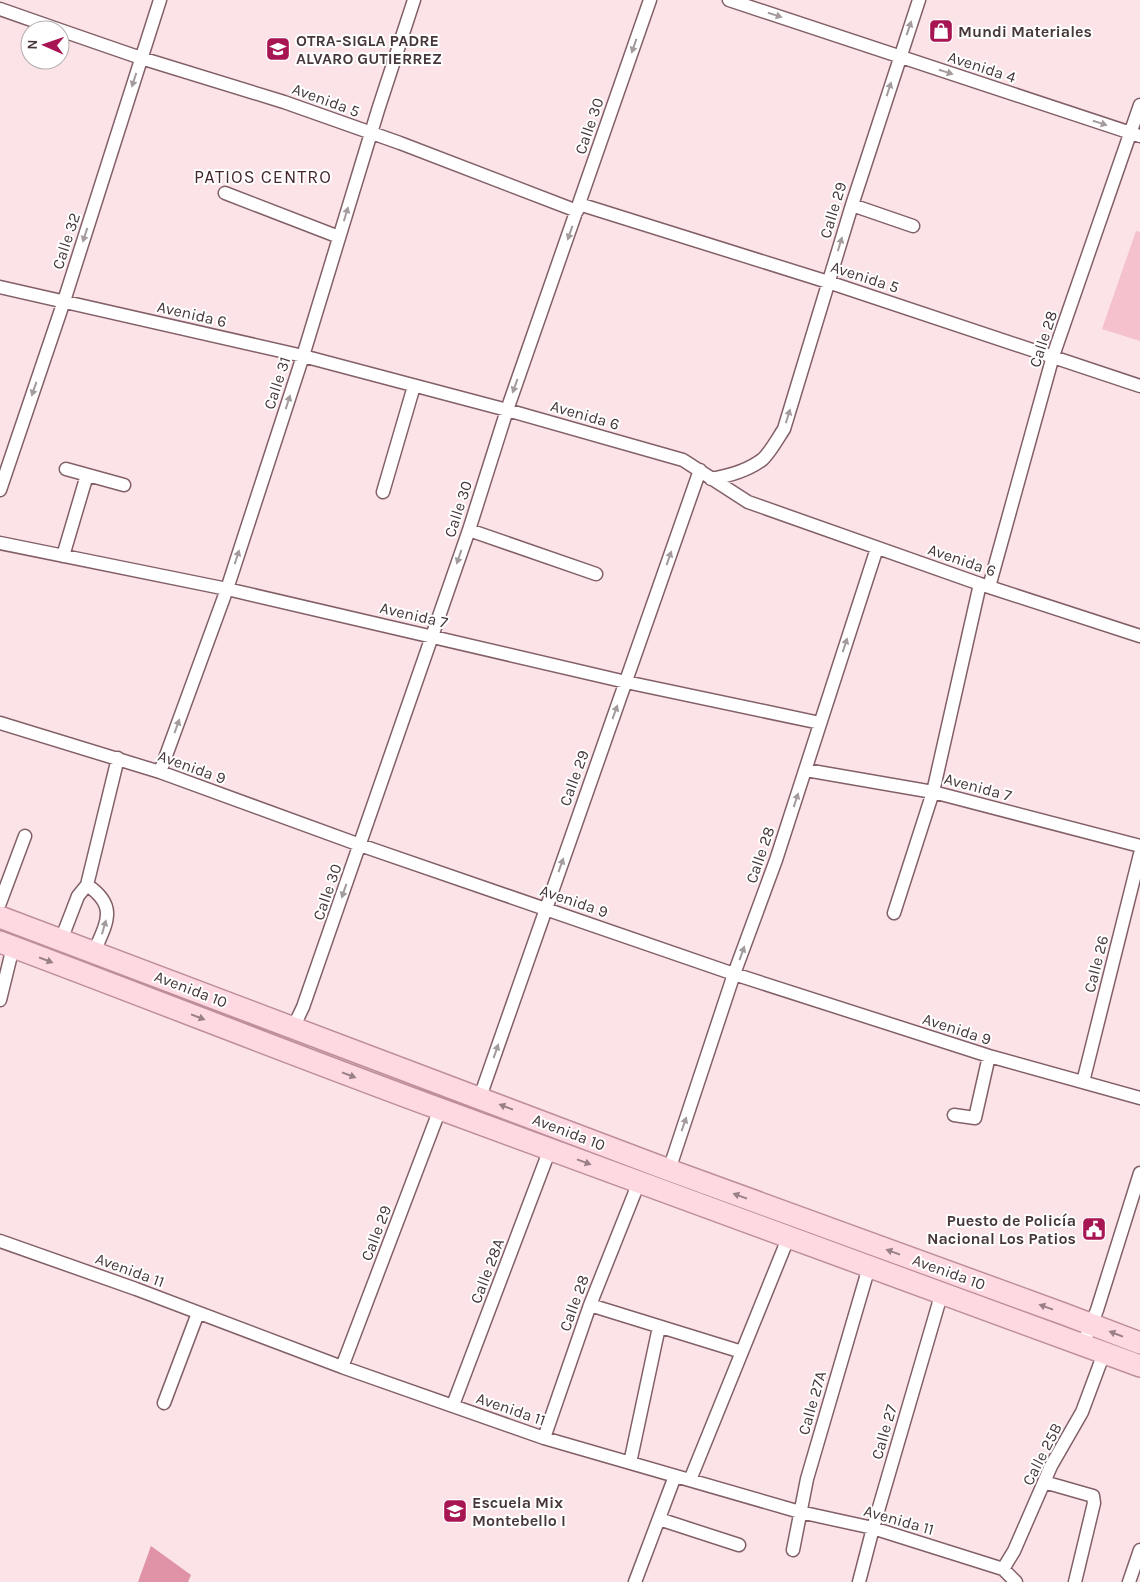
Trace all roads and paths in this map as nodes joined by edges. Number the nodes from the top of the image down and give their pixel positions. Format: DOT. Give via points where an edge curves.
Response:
graph roads {
  1 [pos="160,0"];
  2 [pos="414,0"];
  3 [pos="650,0"];
  4 [pos="729,0"];
  5 [pos="919,0"];
  6 [pos="0,10"];
  7 [pos="30,20"];
  8 [pos="70,33"];
  9 [pos="899,57"];
  10 [pos="141,58"];
  11 [pos="1140,105"];
  12 [pos="370,133"];
  13 [pos="1136,134"];
  14 [pos="225,193"];
  15 [pos="852,205"];
  16 [pos="578,208"];
  17 [pos="913,226"];
  18 [pos="339,237"];
  19 [pos="828,282"];
  20 [pos="0,287"];
  21 [pos="64,301"];
  22 [pos="303,356"];
  23 [pos="1053,356"];
  24 [pos="414,386"];
  25 [pos="1140,386"];
  26 [pos="507,410"];
  27 [pos="66,469"];
  28 [pos="700,470"];
  29 [pos="87,476"];
  30 [pos="712,479"];
  31 [pos="124,485"];
  32 [pos="0,490"];
  33 [pos="383,492"];
  34 [pos="469,530"];
  35 [pos="0,543"];
  36 [pos="877,548"];
  37 [pos="63,556"];
  38 [pos="596,574"];
  39 [pos="984,586"];
  40 [pos="227,589"];
  41 [pos="432,636"];
  42 [pos="1140,636"];
  43 [pos="626,682"];
  44 [pos="0,723"];
  45 [pos="820,723"];
  46 [pos="118,758"];
  47 [pos="806,770"];
  48 [pos="160,772"];
  49 [pos="932,792"];
  50 [pos="25,836"];
  51 [pos="360,846"];
  52 [pos="1140,846"];
  53 [pos="1140,854"];
  54 [pos="87,885"];
  55 [pos="0,903"];
  56 [pos="545,908"];
  57 [pos="894,913"];
  58 [pos="0,917"];
  59 [pos="61,940"];
  60 [pos="7,945"];
  61 [pos="94,952"];
  62 [pos="734,974"];
  63 [pos="0,1000"];
  64 [pos="293,1028"];
  65 [pos="989,1056"];
  66 [pos="1083,1082"];
  67 [pos="480,1097"];
  68 [pos="1140,1098"];
  69 [pos="440,1109"];
  70 [pos="954,1115"];
  71 [pos="550,1149"];
  72 [pos="669,1170"];
  73 [pos="1140,1173"];
  74 [pos="639,1182"];
  75 [pos="789,1236"];
  76 [pos="0,1241"];
  77 [pos="869,1267"];
  78 [pos="942,1292"];
  79 [pos="590,1306"];
  80 [pos="198,1313"];
  81 [pos="1091,1324"];
  82 [pos="659,1327"];
  83 [pos="1083,1344"];
  84 [pos="1140,1344"];
  85 [pos="742,1352"];
  86 [pos="1104,1352"];
  87 [pos="1140,1366"];
  88 [pos="342,1367"];
  89 [pos="164,1403"];
  90 [pos="453,1405"];
  91 [pos="544,1438"];
  92 [pos="630,1463"];
  93 [pos="675,1476"];
  94 [pos="690,1480"];
  95 [pos="1044,1482"];
  96 [pos="800,1512"];
  97 [pos="659,1519"];
  98 [pos="873,1528"];
  99 [pos="739,1545"];
  100 [pos="793,1550"];
  101 [pos="1140,1550"];
  102 [pos="1003,1569"];
  103 [pos="635,1582"];
  104 [pos="859,1582"];
  105 [pos="1016,1582"];
  106 [pos="1075,1582"];
  107 [pos="1129,1582"];
  1 -- 10 [label="street, Calle 32"];
  2 -- 12 [label="street, Calle 31"];
  3 -- 16 [label="street, Calle 30, one-way"];
  4 -- 9 [label="street, Avenida 4, one-way"];
  9 -- 5 [label="street, Calle 29, one-way"];
  6 -- 7 [label="street, Avenida 5"];
  8 -- 10 [label="street, Avenida 5"];
  9 -- 13 [label="street, Avenida 4, one-way"];
  15 -- 9 [label="street, Calle 29, one-way"];
  10 -- 12 [label="street, Avenida 5" via="284,102"];
  10 -- 21 [label="street, Calle 32, one-way"];
  11 -- 13 [label="street, Calle 28"];
  12 -- 16 [label="street, Avenida 5"];
  18 -- 12 [label="street, Calle 31, one-way"];
  13 -- 23 [label="street, Calle 28"];
  14 -- 18 [label="street"];
  15 -- 17 [label="street"];
  19 -- 15 [label="street, Calle 29, one-way"];
  16 -- 19 [label="street, Avenida 5"];
  16 -- 26 [label="street, Calle 30, one-way"];
  18 -- 22 [label="street, Calle 31"];
  19 -- 23 [label="street, Avenida 5"];
  30 -- 19 [label="street, Calle 29, one-way" via="745,470 764,458 784,429"];
  20 -- 21 [label="street, Avenida 6"];
  21 -- 22 [label="street, Avenida 6"];
  21 -- 32 [label="street, Calle 32, one-way"];
  22 -- 24 [label="street, Avenida 6"];
  40 -- 22 [label="street, Calle 31, one-way"];
  23 -- 25 [label="street, Avenida 5"];
  23 -- 39 [label="street, Calle 28"];
  24 -- 26 [label="street, Avenida 6"];
  24 -- 33 [label="street"];
  26 -- 28 [label="street, Avenida 6" via="683,460"];
  26 -- 34 [label="street, Calle 30"];
  27 -- 29 [label="street"];
  28 -- 30 [label="street, Avenida 6"];
  43 -- 28 [label="street, Calle 29, one-way"];
  29 -- 31 [label="street"];
  29 -- 37 [label="street"];
  30 -- 36 [label="street, Avenida 6" via="748,502"];
  34 -- 38 [label="street"];
  34 -- 41 [label="street, Calle 30, one-way"];
  35 -- 37 [label="street, Avenida 7"];
  36 -- 39 [label="street, Avenida 6"];
  45 -- 36 [label="street, Calle 28, one-way"];
  37 -- 40 [label="street, Avenida 7"];
  39 -- 42 [label="street, Avenida 6"];
  39 -- 49 [label="street, Calle 28"];
  40 -- 41 [label="street, Avenida 7"];
  48 -- 40 [label="street, Calle 31, one-way"];
  41 -- 43 [label="street, Avenida 7"];
  41 -- 51 [label="street, Calle 30"];
  43 -- 45 [label="street, Avenida 7"];
  56 -- 43 [label="street, Calle 29, one-way"];
  44 -- 46 [label="street, Avenida 9"];
  45 -- 47 [label="street, Calle 28"];
  46 -- 48 [label="street, Avenida 9"];
  46 -- 54 [label="street"];
  47 -- 49 [label="street, Avenida 7"];
  62 -- 47 [label="street, Calle 28, one-way"];
  48 -- 51 [label="street, Avenida 9"];
  49 -- 52 [label="street, Avenida 7"];
  49 -- 57 [label="street, Calle 28"];
  50 -- 55 [label="street"];
  51 -- 56 [label="street, Avenida 9"];
  51 -- 64 [label="street, Calle 30, one-way"];
  53 -- 66 [label="street, Calle 26"];
  54 -- 59 [label="street" via="78,896"];
  61 -- 54 [label="street, one-way" via="108,911 99,894"];
  56 -- 62 [label="street, Avenida 9"];
  67 -- 56 [label="street, Calle 29, one-way"];
  58 -- 59 [label="main road, Avenida 10"];
  59 -- 61 [label="main road, Avenida 10"];
  60 -- 63 [label="street"];
  60 -- 69 [label="main road, Avenida 10, one-way"];
  61 -- 64 [label="main road, Avenida 10"];
  62 -- 65 [label="street, Avenida 9"];
  72 -- 62 [label="street, Calle 28, one-way"];
  64 -- 67 [label="main road, Avenida 10"];
  65 -- 66 [label="street, Avenida 9"];
  65 -- 70 [label="street" via="975,1118"];
  66 -- 68 [label="street, Avenida 9"];
  72 -- 67 [label="main road, Avenida 10, one-way"];
  69 -- 71 [label="main road, Avenida 10"];
  69 -- 88 [label="street, Calle 29"];
  71 -- 74 [label="main road, Avenida 10, one-way"];
  71 -- 90 [label="street, Calle 28A"];
  81 -- 72 [label="main road, Avenida 10, one-way"];
  73 -- 81 [label="street"];
  74 -- 75 [label="main road, Avenida 10"];
  74 -- 79 [label="street, Calle 28"];
  75 -- 77 [label="main road, Avenida 10"];
  75 -- 85 [label="street"];
  76 -- 80 [label="street, Avenida 11"];
  77 -- 78 [label="main road, Avenida 10"];
  77 -- 96 [label="street, Calle 27A"];
  78 -- 83 [label="main road, Avenida 10"];
  78 -- 98 [label="street, Calle 27"];
  79 -- 82 [label="street"];
  79 -- 91 [label="street, Calle 28"];
  80 -- 88 [label="street, Avenida 11"];
  80 -- 89 [label="street"];
  81 -- 83 [label="street"];
  84 -- 81 [label="main road, Avenida 10, one-way"];
  82 -- 85 [label="street"];
  82 -- 92 [label="street"];
  83 -- 86 [label="main road, Avenida 10"];
  85 -- 94 [label="street"];
  86 -- 87 [label="main road, Avenida 10"];
  86 -- 95 [label="street, Calle 25B" via="1082,1412"];
  88 -- 90 [label="street, Avenida 11"];
  90 -- 91 [label="street, Avenida 11"];
  91 -- 92 [label="street, Avenida 11"];
  92 -- 93 [label="street, Avenida 11"];
  93 -- 94 [label="street, Avenida 11"];
  93 -- 97 [label="street"];
  94 -- 96 [label="street, Avenida 11"];
  95 -- 102 [label="street, Calle 25B"];
  95 -- 106 [label="street" via="1093,1496"];
  96 -- 98 [label="street, Avenida 11"];
  96 -- 100 [label="street, Calle 27A"];
  97 -- 99 [label="street"];
  97 -- 103 [label="street"];
  98 -- 102 [label="street, Avenida 11"];
  98 -- 104 [label="street, Calle 27"];
  101 -- 107 [label="street"];
  102 -- 105 [label="street, Avenida 11"];
}
